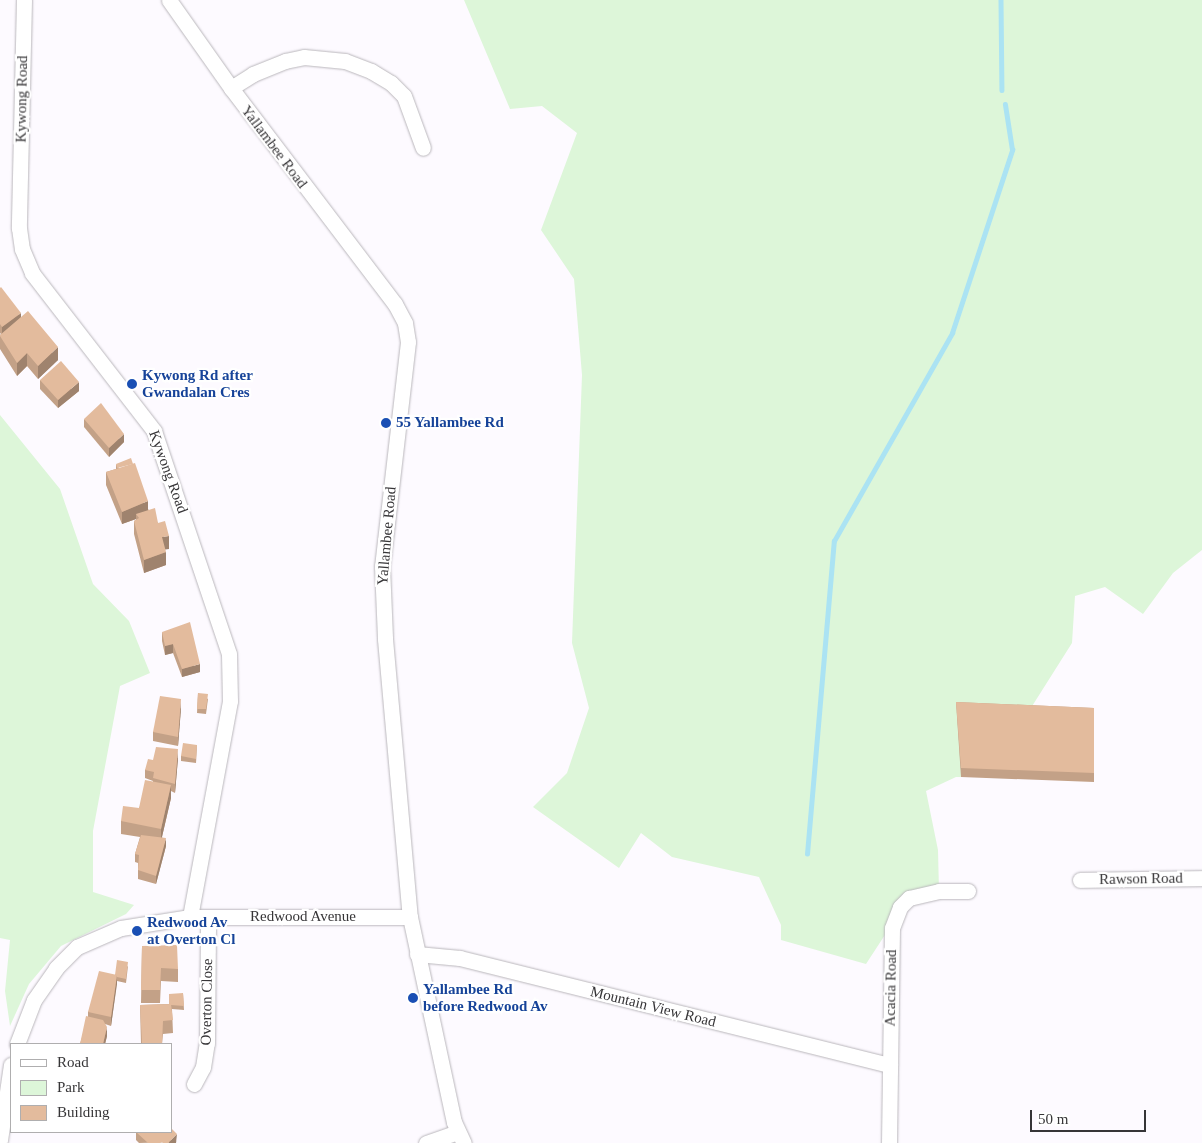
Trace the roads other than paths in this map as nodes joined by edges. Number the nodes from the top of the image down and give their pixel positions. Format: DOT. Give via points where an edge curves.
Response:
graph roads {
  1 [pos="24,0"];
  2 [pos="169,0"];
  3 [pos="231,88"];
  4 [pos="423,148"];
  5 [pos="1202,878"];
  6 [pos="1080,880"];
  7 [pos="968,891"];
  8 [pos="190,917"];
  9 [pos="410,917"];
  10 [pos="208,918"];
  11 [pos="416,954"];
  12 [pos="17,1043"];
  13 [pos="890,1065"];
  14 [pos="10,1072"];
  15 [pos="194,1084"];
  16 [pos="461,1138"];
  17 [pos="0,1140"];
  18 [pos="426,1143"];
  19 [pos="889,1143"];
  1 -- 8 [label="street, Kywong Road" via="19,228 22,250 32,273 154,431 229,654 230,701"];
  2 -- 3 [label="street, Yallambee Road"];
  3 -- 4 [label="street" via="259,70 285,61 304,57 345,61 371,71 391,83 404,96"];
  3 -- 9 [label="street, Yallambee Road" via="395,304 408,332 382,588"];
  5 -- 6 [label="street, Rawson Road"];
  7 -- 13 [label="street, Acacia Road" via="939,891 909,898 900,907 892,928"];
  8 -- 10 [label="street, Redwood Avenue"];
  8 -- 12 [label="street, Redwood Avenue" via="121,928 77,947 56,968 34,1000"];
  9 -- 10 [label="street, Redwood Avenue"];
  9 -- 11 [label="street, Yallambee Road"];
  10 -- 15 [label="street, Overton Close" via="207,1043 203,1067"];
  11 -- 13 [label="street, Mountain View Road" via="460,958"];
  11 -- 16 [label="street, Yallambee Road"];
  13 -- 19 [label="street, Acacia Road"];
  14 -- 17 [label="street"];
  16 -- 18 [label="street"];
}
